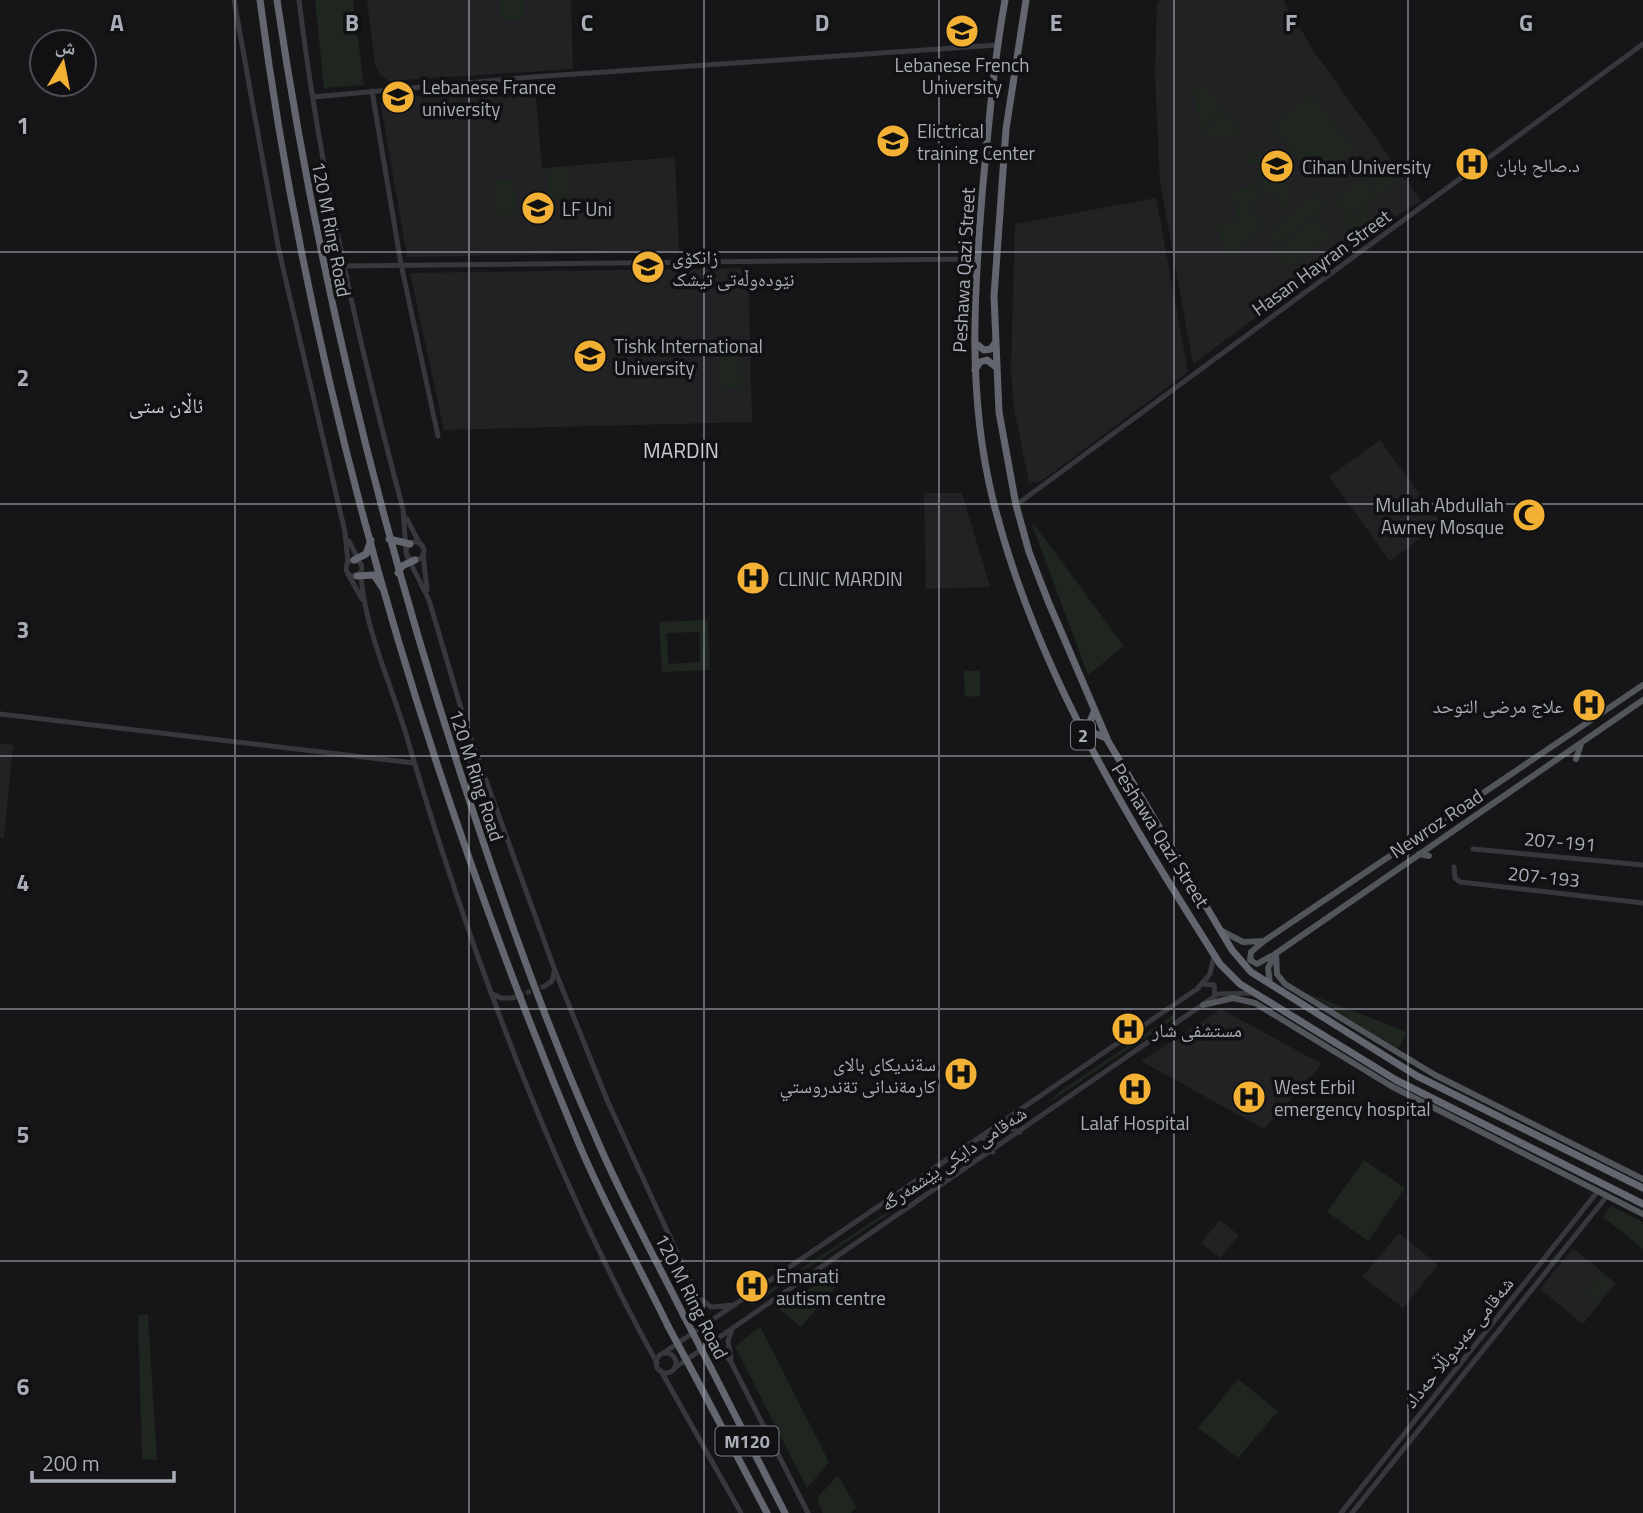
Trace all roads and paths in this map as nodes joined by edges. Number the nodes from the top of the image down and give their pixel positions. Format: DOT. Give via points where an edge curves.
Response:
graph roads {
  1 [pos="234,0"];
  2 [pos="258,0"];
  3 [pos="277,0"];
  4 [pos="299,0"];
  5 [pos="1005,0"];
  6 [pos="1026,0"];
  7 [pos="1643,44"];
  8 [pos="997,45"];
  9 [pos="374,91"];
  10 [pos="313,97"];
  11 [pos="977,259"];
  12 [pos="401,264"];
  13 [pos="342,266"];
  14 [pos="974,339"];
  15 [pos="996,339"];
  16 [pos="419,346"];
  17 [pos="428,349"];
  18 [pos="997,368"];
  19 [pos="975,374"];
  20 [pos="438,436"];
  21 [pos="1017,505"];
  22 [pos="403,509"];
  23 [pos="345,532"];
  24 [pos="372,539"];
  25 [pos="389,539"];
  26 [pos="421,545"];
  27 [pos="409,553"];
  28 [pos="423,554"];
  29 [pos="355,561"];
  30 [pos="398,573"];
  31 [pos="348,574"];
  32 [pos="360,575"];
  33 [pos="388,598"];
  34 [pos="429,600"];
  35 [pos="365,602"];
  36 [pos="1643,685"];
  37 [pos="1643,700"];
  38 [pos="1094,709"];
  39 [pos="0,714"];
  40 [pos="1076,718"];
  41 [pos="1563,730"];
  42 [pos="1568,737"];
  43 [pos="1106,738"];
  44 [pos="1581,743"];
  45 [pos="1089,747"];
  46 [pos="1576,759"];
  47 [pos="414,763"];
  48 [pos="1432,819"];
  49 [pos="1438,826"];
  50 [pos="1473,849"];
  51 [pos="1419,854"];
  52 [pos="1429,856"];
  53 [pos="1643,865"];
  54 [pos="1454,867"];
  55 [pos="1358,870"];
  56 [pos="1363,877"];
  57 [pos="1643,903"];
  58 [pos="1219,928"];
  59 [pos="1265,941"];
  60 [pos="1213,953"];
  61 [pos="1276,954"];
  62 [pos="554,968"];
  63 [pos="1204,984"];
  64 [pos="545,986"];
  65 [pos="1271,986"];
  66 [pos="490,991"];
  67 [pos="1254,993"];
  68 [pos="1215,996"];
  69 [pos="512,998"];
  70 [pos="1266,1005"];
  71 [pos="1203,1006"];
  72 [pos="1172,1007"];
  73 [pos="1182,1020"];
  74 [pos="1376,1039"];
  75 [pos="1370,1048"];
  76 [pos="1010,1118"];
  77 [pos="1479,1128"];
  78 [pos="1022,1132"];
  79 [pos="981,1138"];
  80 [pos="993,1152"];
  81 [pos="1609,1166"];
  82 [pos="1643,1179"];
  83 [pos="1603,1184"];
  84 [pos="1643,1188"];
  85 [pos="1598,1191"];
  86 [pos="1609,1192"];
  87 [pos="1643,1204"];
  88 [pos="1643,1214"];
  89 [pos="697,1296"];
  90 [pos="744,1299"];
  91 [pos="736,1305"];
  92 [pos="754,1313"];
  93 [pos="705,1325"];
  94 [pos="732,1328"];
  95 [pos="702,1348"];
  96 [pos="658,1357"];
  97 [pos="731,1362"];
  98 [pos="674,1369"];
  99 [pos="661,1371"];
  100 [pos="671,1391"];
  101 [pos="1419,1415"];
  102 [pos="1426,1421"];
  103 [pos="741,1513"];
  104 [pos="767,1513"];
  105 [pos="785,1513"];
  106 [pos="808,1513"];
  107 [pos="1341,1513"];
  108 [pos="1352,1513"];
  1 -- 23 [label="street" via="279,251"];
  2 -- 24 [label="highway, 120 M Ring Road" via="310,288"];
  3 -- 25 [label="highway, 120 M Ring Road" via="330,302"];
  4 -- 10 [label="street"];
  5 -- 8 [label="highway, Peshawa Qazi Street / 2"];
  6 -- 15 [label="highway, Peshawa Qazi Street / 2" via="1002,175 994,288"];
  7 -- 21 [label="street, Hasan Hayran Street"];
  8 -- 9 [label="street"];
  8 -- 11 [label="highway, Peshawa Qazi Street / 2"];
  9 -- 10 [label="street"];
  9 -- 12 [label="street"];
  10 -- 13 [label="street"];
  11 -- 12 [label="street"];
  11 -- 14 [label="highway, Peshawa Qazi Street / 2"];
  12 -- 13 [label="street"];
  12 -- 16 [label="street"];
  13 -- 22 [label="street"];
  14 -- 15 [label="highway" via="984,350 994,346"];
  14 -- 19 [label="highway, Peshawa Qazi Street / 2"];
  15 -- 18 [label="highway, Peshawa Qazi Street / 2"];
  16 -- 17 [label="street"];
  16 -- 20 [label="street"];
  18 -- 19 [label="highway" via="983,360"];
  18 -- 21 [label="highway, Peshawa Qazi Street / 2" via="999,412"];
  19 -- 40 [label="highway, Peshawa Qazi Street / 2" via="992,498 1021,589"];
  21 -- 38 [label="highway, Peshawa Qazi Street / 2" via="1029,552"];
  22 -- 26 [label="street"];
  22 -- 27 [label="street"];
  23 -- 29 [label="street"];
  23 -- 29 [label="street"];
  24 -- 29 [label="highway" via="366,554"];
  24 -- 33 [label="highway, 120 M Ring Road"];
  25 -- 27 [label="highway"];
  25 -- 30 [label="highway, 120 M Ring Road"];
  26 -- 27 [label="street"];
  26 -- 28 [label="street"];
  27 -- 28 [label="street"];
  27 -- 30 [label="highway"];
  27 -- 34 [label="street"];
  28 -- 34 [label="street"];
  29 -- 31 [label="street"];
  29 -- 32 [label="street"];
  30 -- 105 [label="highway, 120 M Ring Road / M120, bridge" via="501,901 546,1019 596,1139"];
  31 -- 32 [label="street"];
  31 -- 35 [label="street"];
  32 -- 33 [label="highway" via="376,577"];
  32 -- 35 [label="street"];
  33 -- 104 [label="highway, 120 M Ring Road / M120, bridge" via="487,908 580,1147"];
  34 -- 62 [label="street" via="466,725"];
  35 -- 47 [label="street"];
  36 -- 42 [label="main road, Newroz Road"];
  37 -- 44 [label="main road, Newroz Road"];
  38 -- 40 [label="highway" via="1089,724 1080,724"];
  38 -- 43 [label="highway, Peshawa Qazi Street / 2"];
  39 -- 47 [label="street"];
  40 -- 45 [label="highway, Peshawa Qazi Street / 2"];
  41 -- 42 [label="main road"];
  42 -- 49 [label="main road, Newroz Road"];
  43 -- 45 [label="highway" via="1094,733"];
  43 -- 58 [label="highway, Peshawa Qazi Street / 2"];
  44 -- 46 [label="main road"];
  44 -- 51 [label="main road, Newroz Road"];
  45 -- 60 [label="highway, Peshawa Qazi Street / 2"];
  47 -- 66 [label="street"];
  48 -- 49 [label="main road"];
  49 -- 56 [label="main road, Newroz Road"];
  50 -- 53 [label="street, 207-191"];
  51 -- 52 [label="main road"];
  51 -- 61 [label="main road, Newroz Road"];
  54 -- 57 [label="street, 207-193" via="1460,882"];
  55 -- 56 [label="main road"];
  56 -- 59 [label="main road, Newroz Road"];
  58 -- 59 [label="main road" via="1236,941"];
  58 -- 65 [label="highway, Peshawa Qazi Street / 2" via="1241,962"];
  59 -- 61 [label="main road" via="1250,953 1252,962"];
  60 -- 63 [label="street" via="1212,969"];
  60 -- 67 [label="highway, Peshawa Qazi Street / 2" via="1230,975"];
  61 -- 65 [label="main road" via="1268,971"];
  61 -- 74 [label="main road" via="1277,974 1285,984"];
  62 -- 64 [label="street" via="553,978"];
  62 -- 89 [label="street" via="607,1100"];
  63 -- 68 [label="street" via="1215,986"];
  63 -- 72 [label="street, شەقامی دایکی پێشمەرگە"];
  65 -- 75 [label="highway, Peshawa Qazi Street / 2"];
  66 -- 69 [label="street" via="501,999"];
  66 -- 96 [label="street" via="578,1205"];
  67 -- 68 [label="street"];
  67 -- 70 [label="highway, Peshawa Qazi Street / 2"];
  68 -- 71 [label="street, شەقامی دایکی پێشمەرگە"];
  70 -- 71 [label="main road" via="1238,998"];
  70 -- 77 [label="highway, Peshawa Qazi Street / 2"];
  71 -- 73 [label="street, شەقامی دایکی پێشمەرگە"];
  72 -- 73 [label="street"];
  72 -- 76 [label="street, شەقامی دایکی پێشمەرگە"];
  73 -- 78 [label="street, شەقامی دایکی پێشمەرگە"];
  74 -- 75 [label="highway"];
  74 -- 81 [label="main road"];
  75 -- 81 [label="highway, Peshawa Qazi Street / 2" via="1417,1076"];
  76 -- 78 [label="street" via="1011,1129"];
  76 -- 79 [label="street, شەقامی دایکی پێشمەرگە"];
  77 -- 83 [label="highway, Peshawa Qazi Street / 2"];
  77 -- 85 [label="main road"];
  78 -- 80 [label="street, شەقامی دایکی پێشمەرگە"];
  79 -- 80 [label="street" via="993,1139"];
  79 -- 90 [label="street, شەقامی دایکی پێشمەرگە"];
  80 -- 92 [label="street, شەقامی دایکی پێشمەرگە"];
  81 -- 82 [label="main road"];
  81 -- 84 [label="highway, Peshawa Qazi Street / 2"];
  83 -- 85 [label="highway"];
  83 -- 86 [label="highway, Peshawa Qazi Street / 2"];
  85 -- 86 [label="main road"];
  85 -- 101 [label="street, شەقامی عەبدوڵڵا حەداد"];
  86 -- 87 [label="highway, Peshawa Qazi Street / 2"];
  86 -- 88 [label="main road"];
  86 -- 102 [label="street, شەقامی عەبدوڵڵا حەداد"];
  89 -- 91 [label="street" via="709,1306"];
  89 -- 93 [label="street"];
  90 -- 91 [label="street, شەقامی دایکی پێشمەرگە"];
  90 -- 92 [label="street"];
  91 -- 93 [label="street, شەقامی دایکی پێشمەرگە"];
  92 -- 94 [label="street, شەقامی دایکی پێشمەرگە"];
  93 -- 96 [label="street, شەقامی دایکی پێشمەرگە"];
  94 -- 95 [label="street, شەقامی دایکی پێشمەرگە"];
  94 -- 97 [label="street" via="728,1342"];
  95 -- 97 [label="street" via="717,1348"];
  95 -- 98 [label="street, شەقامی دایکی پێشمەرگە"];
  96 -- 98 [label="street" via="673,1356"];
  96 -- 99 [label="street"];
  97 -- 106 [label="street"];
  98 -- 99 [label="street"];
  98 -- 100 [label="street"];
  99 -- 100 [label="street"];
  100 -- 103 [label="street"];
  101 -- 102 [label="street"];
  101 -- 107 [label="street, شەقامی عەبدوڵڵا حەداد"];
  102 -- 108 [label="street, شەقامی عەبدوڵڵا حەداد"];
}
